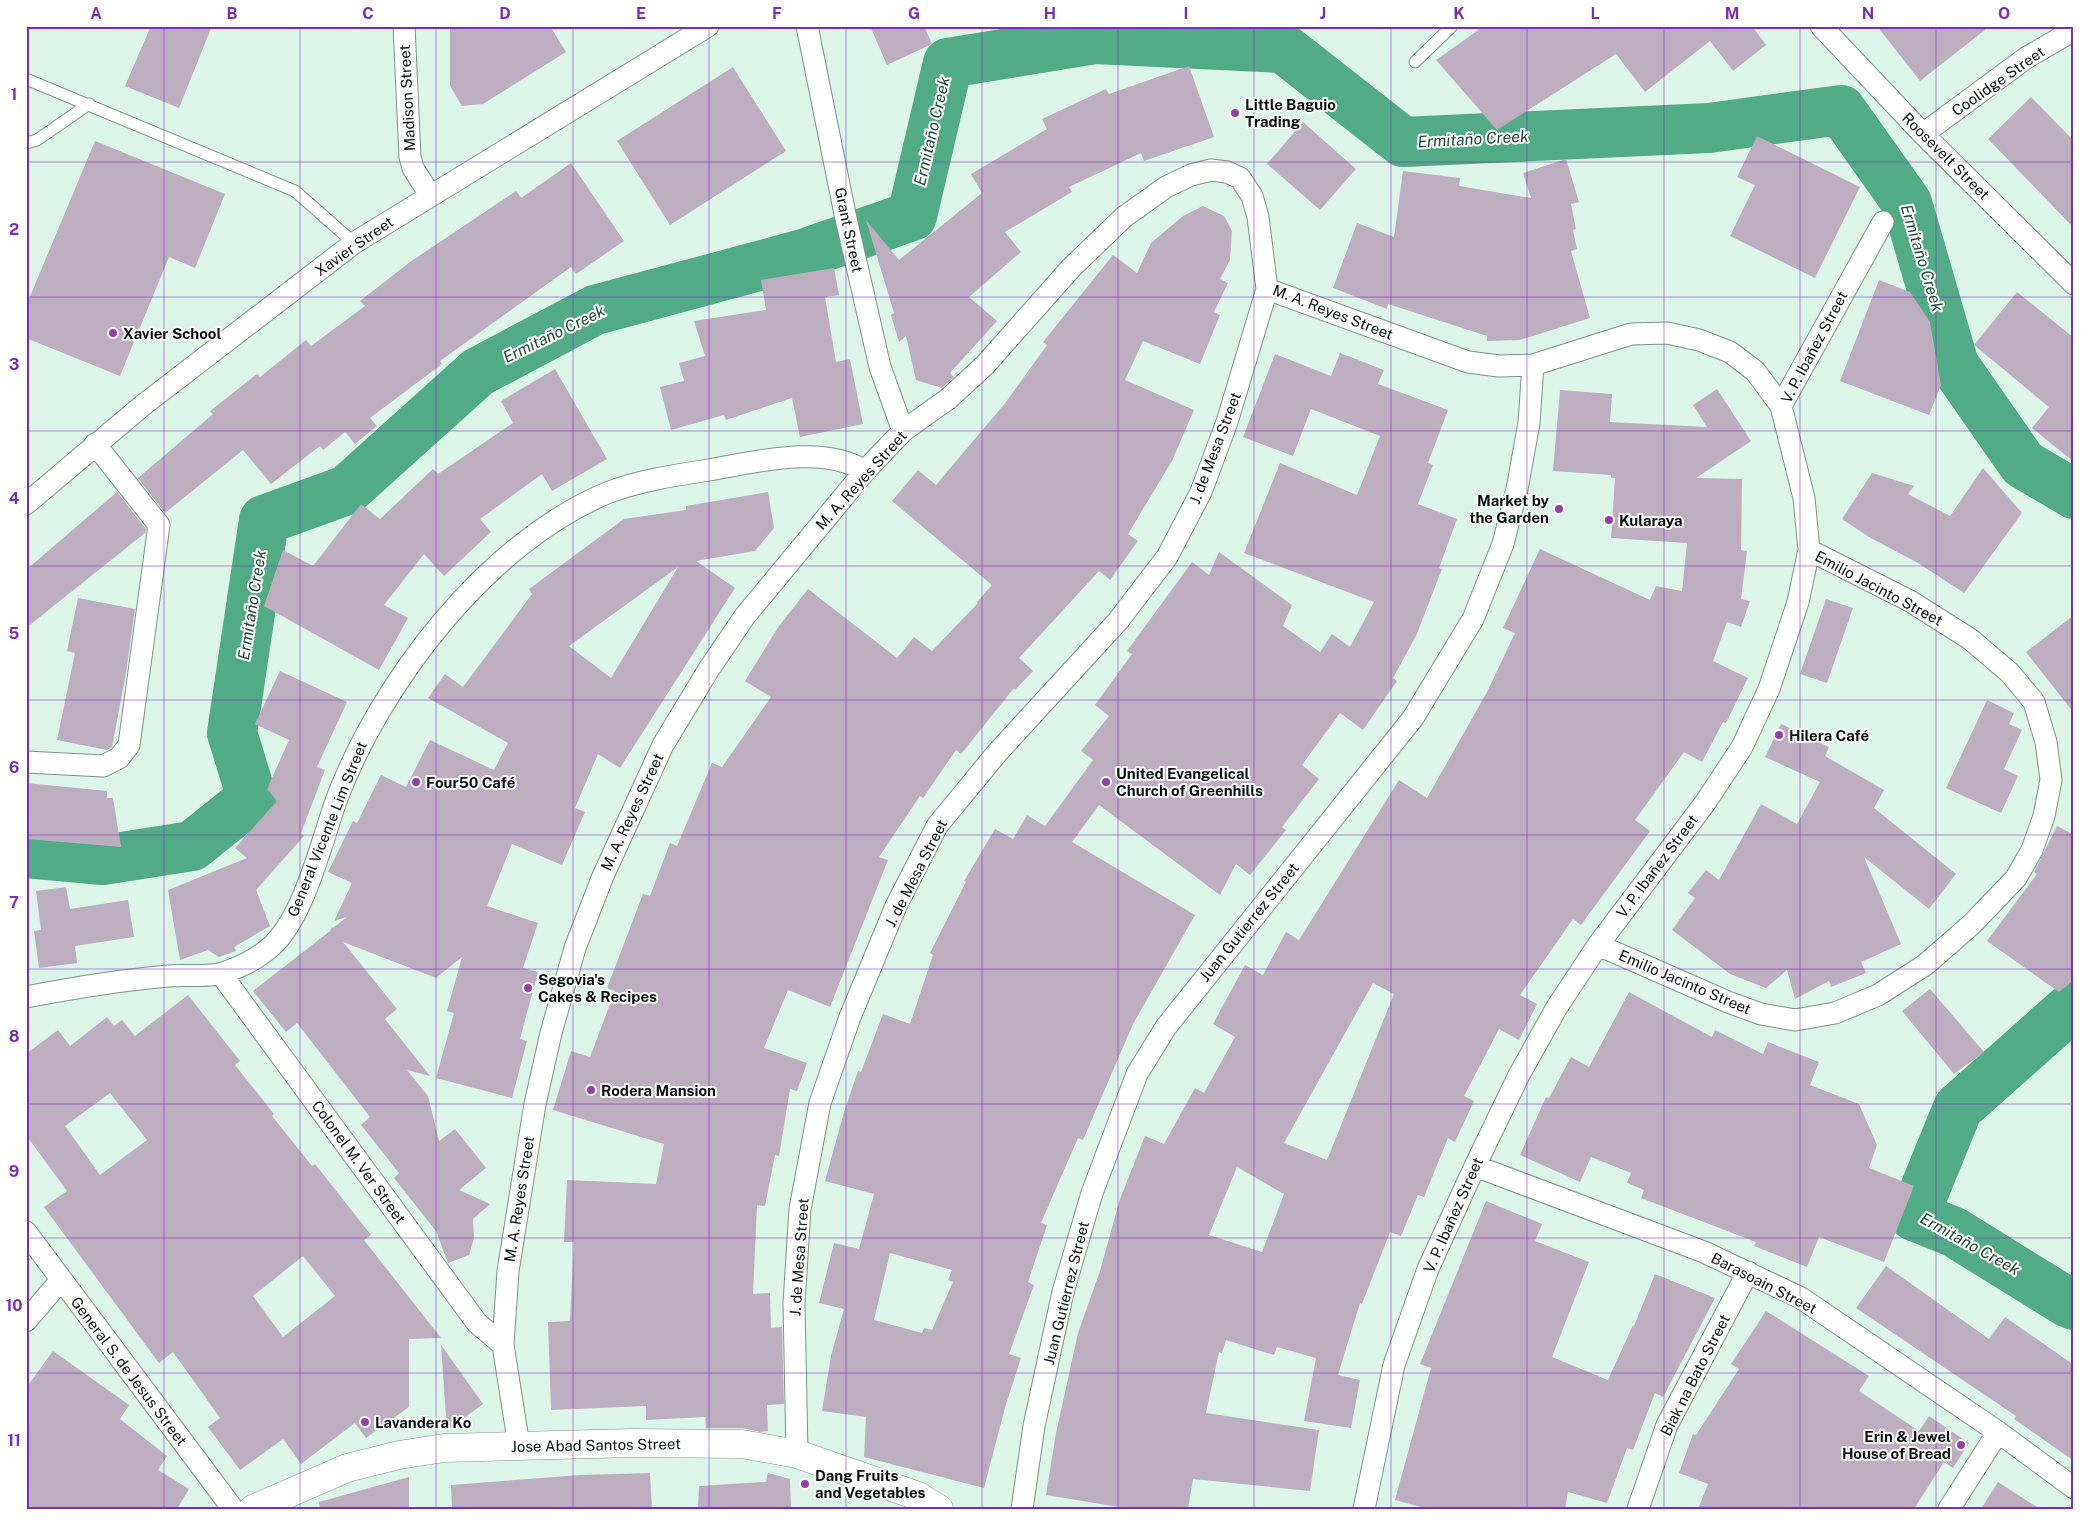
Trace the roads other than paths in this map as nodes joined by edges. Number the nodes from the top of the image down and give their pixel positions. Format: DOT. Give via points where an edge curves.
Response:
graph roads {
  1 [pos="404,26"];
  2 [pos="708,26"];
  3 [pos="807,26"];
  4 [pos="1452,26"];
  5 [pos="1821,26"];
  6 [pos="2074,30"];
  7 [pos="1415,62"];
  8 [pos="26,79"];
  9 [pos="89,104"];
  10 [pos="1923,134"];
  11 [pos="26,143"];
  12 [pos="430,195"];
  13 [pos="1883,222"];
  14 [pos="354,243"];
  15 [pos="2074,284"];
  16 [pos="1267,289"];
  17 [pos="1533,365"];
  18 [pos="1780,406"];
  19 [pos="902,431"];
  20 [pos="95,444"];
  21 [pos="865,472"];
  22 [pos="26,504"];
  23 [pos="1809,550"];
  24 [pos="26,762"];
  25 [pos="1598,944"];
  26 [pos="221,974"];
  27 [pos="26,998"];
  28 [pos="1475,1166"];
  29 [pos="26,1232"];
  30 [pos="1748,1272"];
  31 [pos="61,1280"];
  32 [pos="26,1321"];
  33 [pos="502,1345"];
  34 [pos="1998,1432"];
  35 [pos="519,1446"];
  36 [pos="798,1454"];
  37 [pos="2074,1488"];
  38 [pos="233,1509"];
  39 [pos="253,1509"];
  40 [pos="938,1509"];
  41 [pos="1022,1509"];
  42 [pos="1364,1509"];
  43 [pos="1638,1509"];
  44 [pos="1949,1509"];
  1 -- 12 [label="street, Madison Street" via="410,157"];
  2 -- 12 [label="street, Xavier Street"];
  3 -- 19 [label="street, Grant Street" via="880,367"];
  4 -- 7 [label="lane"];
  5 -- 10 [label="street, Roosevelt Street"];
  6 -- 10 [label="street, Coolidge Street" via="2026,58"];
  8 -- 9 [label="lane"];
  9 -- 11 [label="lane" via="37,140"];
  9 -- 14 [label="lane" via="295,191"];
  10 -- 15 [label="street, Roosevelt Street"];
  12 -- 14 [label="street, Xavier Street"];
  13 -- 18 [label="street, V. P. Ibañez Street"];
  14 -- 20 [label="street, Xavier Street"];
  16 -- 17 [label="street, M. A. Reyes Street" via="1468,362 1499,366"];
  16 -- 19 [label="street, M. A. Reyes Street" via="1258,217 1252,196 1240,178 1211,170 1191,175 1166,188 1124,218 1071,268 985,365 948,400"];
  16 -- 36 [label="street, J. de Mesa Street" via="1227,422 1201,492 1167,557 1118,621 997,753 937,826 896,906 850,1017 820,1103 800,1209 794,1303"];
  17 -- 18 [label="street, M. A. Reyes Street" via="1631,334 1667,333 1699,340 1730,352 1755,371"];
  17 -- 41 [label="street, Juan Gutierrez Street" via="1529,424 1518,489 1503,544 1473,619 1413,718 1166,1027 1136,1074 1092,1193 1063,1292 1034,1426"];
  18 -- 23 [label="street, V. P. Ibañez Street" via="1804,498"];
  19 -- 21 [label="street, M. A. Reyes Street"];
  20 -- 22 [label="street, Xavier Street"];
  20 -- 24 [label="street" via="160,525 129,744 119,758 103,766"];
  21 -- 26 [label="street, General Vicente Lim Street" via="838,460 788,458 677,475 609,492 562,515 519,546 465,594 420,652 371,725 337,799 301,900 280,936 269,949"];
  21 -- 33 [label="street, M. A. Reyes Street" via="746,616 709,670 663,745 603,876 576,948 551,1033 535,1104 508,1271"];
  23 -- 25 [label="street, V. P. Ibañez Street" via="1798,602 1769,689 1742,747 1705,803"];
  23 -- 25 [label="street, Emilio Jacinto Street" via="1910,601 1970,639 2010,673 2034,702 2046,742 2051,780 2044,816 2032,850 2016,878 1972,924 1925,965 1878,996 1835,1012 1795,1020 1761,1014"];
  25 -- 28 [label="street, V. P. Ibañez Street" via="1557,1007 1519,1075"];
  26 -- 27 [label="street, General Vicente Lim Street" via="169,976"];
  26 -- 33 [label="street, Colonel M. Ver Street" via="477,1323"];
  28 -- 30 [label="street, Barasoain Street" via="1704,1252"];
  28 -- 42 [label="street, V. P. Ibañez Street" via="1428,1269 1394,1364"];
  29 -- 31 [label="street, General S. de Jesus Street"];
  30 -- 34 [label="street, Barasoain Street" via="1800,1298"];
  30 -- 43 [label="street, Biak na Bato Street" via="1667,1425"];
  31 -- 32 [label="street"];
  31 -- 38 [label="street, General S. de Jesus Street"];
  33 -- 35 [label="street, M. A. Reyes Street"];
  34 -- 37 [label="street, Barasoain Street"];
  34 -- 44 [label="street"];
  35 -- 36 [label="street, Jose Abad Santos Street" via="742,1444"];
  35 -- 39 [label="street, Jose Abad Santos Street" via="444,1448 399,1455 347,1468"];
  36 -- 40 [label="street, Jose Abad Santos Street" via="918,1496"];
}
